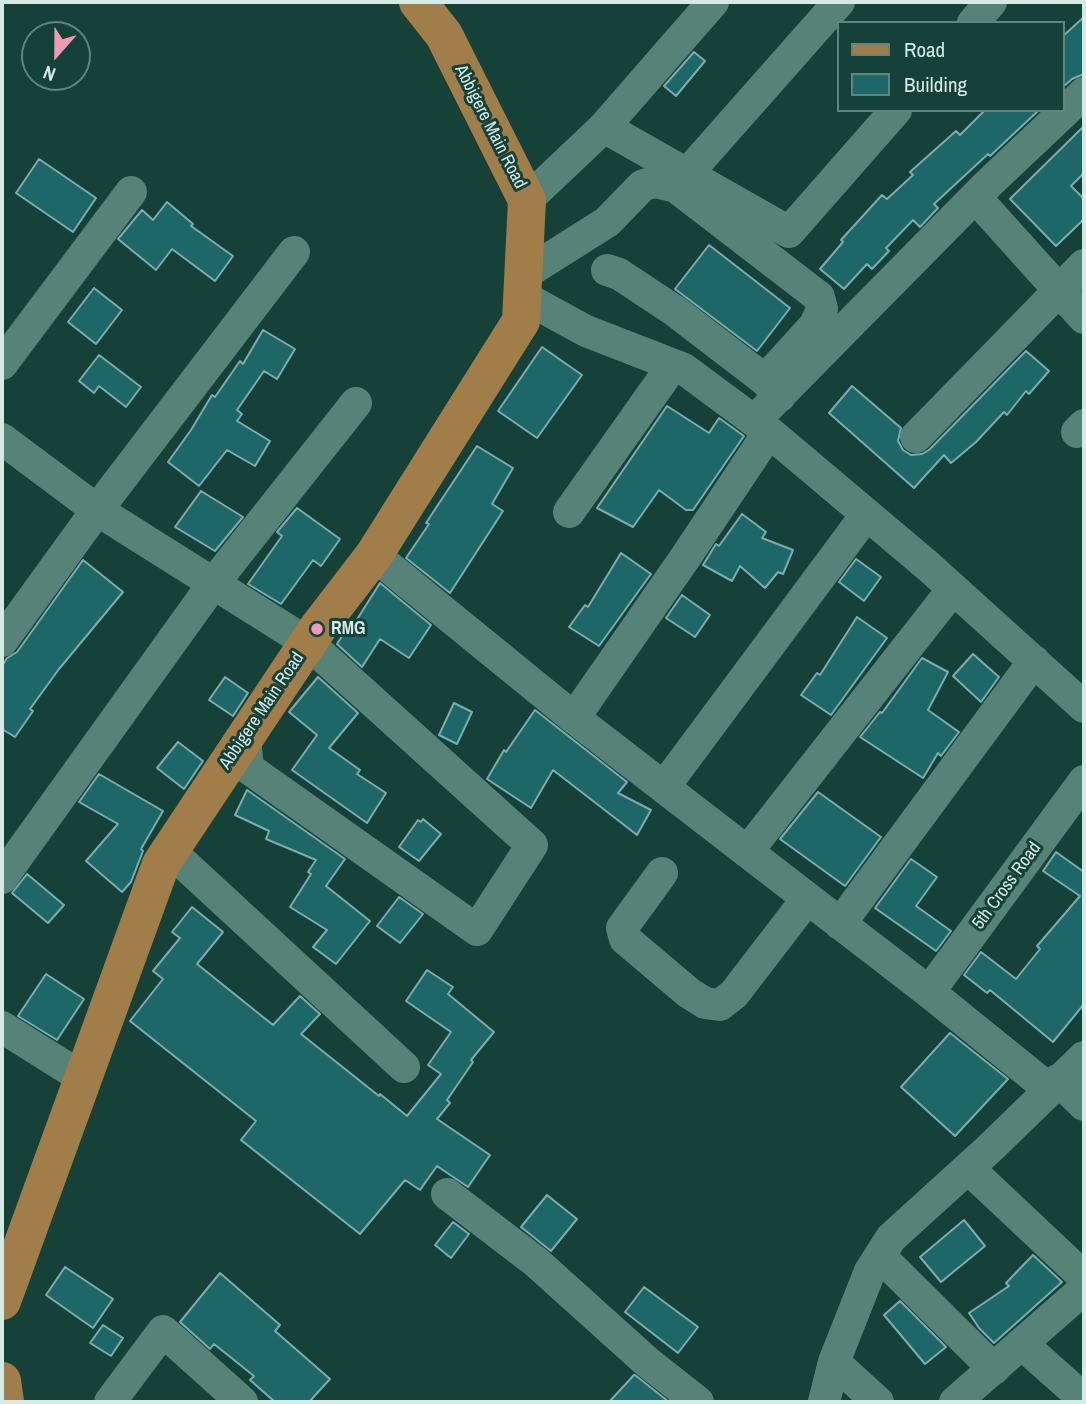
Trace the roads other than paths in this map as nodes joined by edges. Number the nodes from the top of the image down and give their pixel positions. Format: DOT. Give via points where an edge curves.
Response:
graph roads {
  1 [pos="418,2"];
  2 [pos="713,2"];
  3 [pos="839,2"];
  4 [pos="991,2"];
  5 [pos="975,21"];
  6 [pos="1084,93"];
  7 [pos="1065,111"];
  8 [pos="894,112"];
  9 [pos="1064,112"];
  10 [pos="604,127"];
  11 [pos="687,174"];
  12 [pos="131,192"];
  13 [pos="975,198"];
  14 [pos="527,200"];
  15 [pos="293,252"];
  16 [pos="1084,265"];
  17 [pos="607,270"];
  18 [pos="523,286"];
  19 [pos="1059,290"];
  20 [pos="1084,318"];
  21 [pos="2,364"];
  22 [pos="673,365"];
  23 [pos="772,388"];
  24 [pos="356,403"];
  25 [pos="761,427"];
  26 [pos="916,437"];
  27 [pos="2,439"];
  28 [pos="97,510"];
  29 [pos="569,512"];
  30 [pos="866,514"];
  31 [pos="374,555"];
  32 [pos="213,584"];
  33 [pos="953,589"];
  34 [pos="2,641"];
  35 [pos="308,643"];
  36 [pos="1034,661"];
  37 [pos="1084,707"];
  38 [pos="574,718"];
  39 [pos="244,738"];
  40 [pos="1084,780"];
  41 [pos="664,787"];
  42 [pos="170,851"];
  43 [pos="747,852"];
  44 [pos="662,873"];
  45 [pos="2,878"];
  46 [pos="807,899"];
  47 [pos="840,924"];
  48 [pos="929,992"];
  49 [pos="2,1027"];
  50 [pos="1084,1057"];
  51 [pos="404,1067"];
  52 [pos="83,1078"];
  53 [pos="1054,1085"];
  54 [pos="1084,1105"];
  55 [pos="968,1168"];
  56 [pos="447,1194"];
  57 [pos="880,1256"];
  58 [pos="1084,1277"];
  59 [pos="1084,1289"];
  60 [pos="2,1301"];
  61 [pos="1022,1344"];
  62 [pos="834,1362"];
  63 [pos="993,1369"];
  64 [pos="2,1381"];
  65 [pos="1084,1399"];
  66 [pos="5,1402"];
  67 [pos="110,1402"];
  68 [pos="242,1402"];
  69 [pos="698,1402"];
  70 [pos="824,1402"];
  71 [pos="878,1402"];
  72 [pos="955,1402"];
  1 -- 14 [label="main road, Abbigere Main Road" via="444,36"];
  2 -- 10 [label="street"];
  3 -- 11 [label="street"];
  4 -- 5 [label="street"];
  6 -- 7 [label="street"];
  8 -- 11 [label="street" via="789,232"];
  9 -- 13 [label="street"];
  10 -- 11 [label="street"];
  10 -- 14 [label="street"];
  12 -- 21 [label="street"];
  13 -- 19 [label="street"];
  13 -- 23 [label="street"];
  14 -- 18 [label="main road, Abbigere Main Road"];
  15 -- 28 [label="street"];
  16 -- 19 [label="street"];
  17 -- 23 [label="street" via="674,312"];
  18 -- 22 [label="street" via="586,331"];
  18 -- 23 [label="street" via="607,222 643,185 656,182 676,187 819,298 822,309 815,325"];
  18 -- 31 [label="main road, Abbigere Main Road" via="521,321"];
  19 -- 20 [label="street"];
  19 -- 26 [label="street"];
  22 -- 25 [label="street"];
  22 -- 29 [label="street"];
  23 -- 25 [label="street"];
  24 -- 32 [label="street"];
  25 -- 30 [label="street"];
  25 -- 38 [label="street" via="679,566"];
  27 -- 28 [label="street"];
  28 -- 32 [label="street"];
  28 -- 34 [label="street"];
  30 -- 33 [label="street"];
  30 -- 41 [label="street"];
  31 -- 35 [label="main road, Abbigere Main Road"];
  31 -- 38 [label="street"];
  32 -- 35 [label="street"];
  32 -- 45 [label="street"];
  33 -- 36 [label="street"];
  33 -- 43 [label="street"];
  35 -- 39 [label="main road, Abbigere Main Road"];
  35 -- 39 [label="street" via="532,845 477,930 248,768"];
  36 -- 37 [label="street"];
  36 -- 47 [label="street"];
  38 -- 41 [label="street"];
  39 -- 42 [label="main road, Abbigere Main Road"];
  40 -- 48 [label="street, 5th Cross Road"];
  41 -- 43 [label="street"];
  42 -- 51 [label="street"];
  42 -- 52 [label="main road, Abbigere Main Road" via="161,864"];
  43 -- 46 [label="street"];
  44 -- 46 [label="street" via="622,928 625,939 705,1003 720,1005 734,995"];
  46 -- 47 [label="street"];
  47 -- 48 [label="street"];
  48 -- 53 [label="street"];
  49 -- 52 [label="street"];
  50 -- 53 [label="street"];
  52 -- 60 [label="main road, Abbigere Main Road"];
  53 -- 54 [label="street"];
  53 -- 55 [label="street"];
  55 -- 57 [label="street" via="891,1238"];
  55 -- 58 [label="street"];
  56 -- 69 [label="street" via="536,1262"];
  57 -- 62 [label="street"];
  57 -- 63 [label="street"];
  59 -- 61 [label="street"];
  61 -- 63 [label="street"];
  61 -- 65 [label="street"];
  62 -- 70 [label="street"];
  62 -- 71 [label="street"];
  63 -- 72 [label="street"];
  64 -- 66 [label="main road"];
  67 -- 68 [label="street" via="163,1331"];
}
